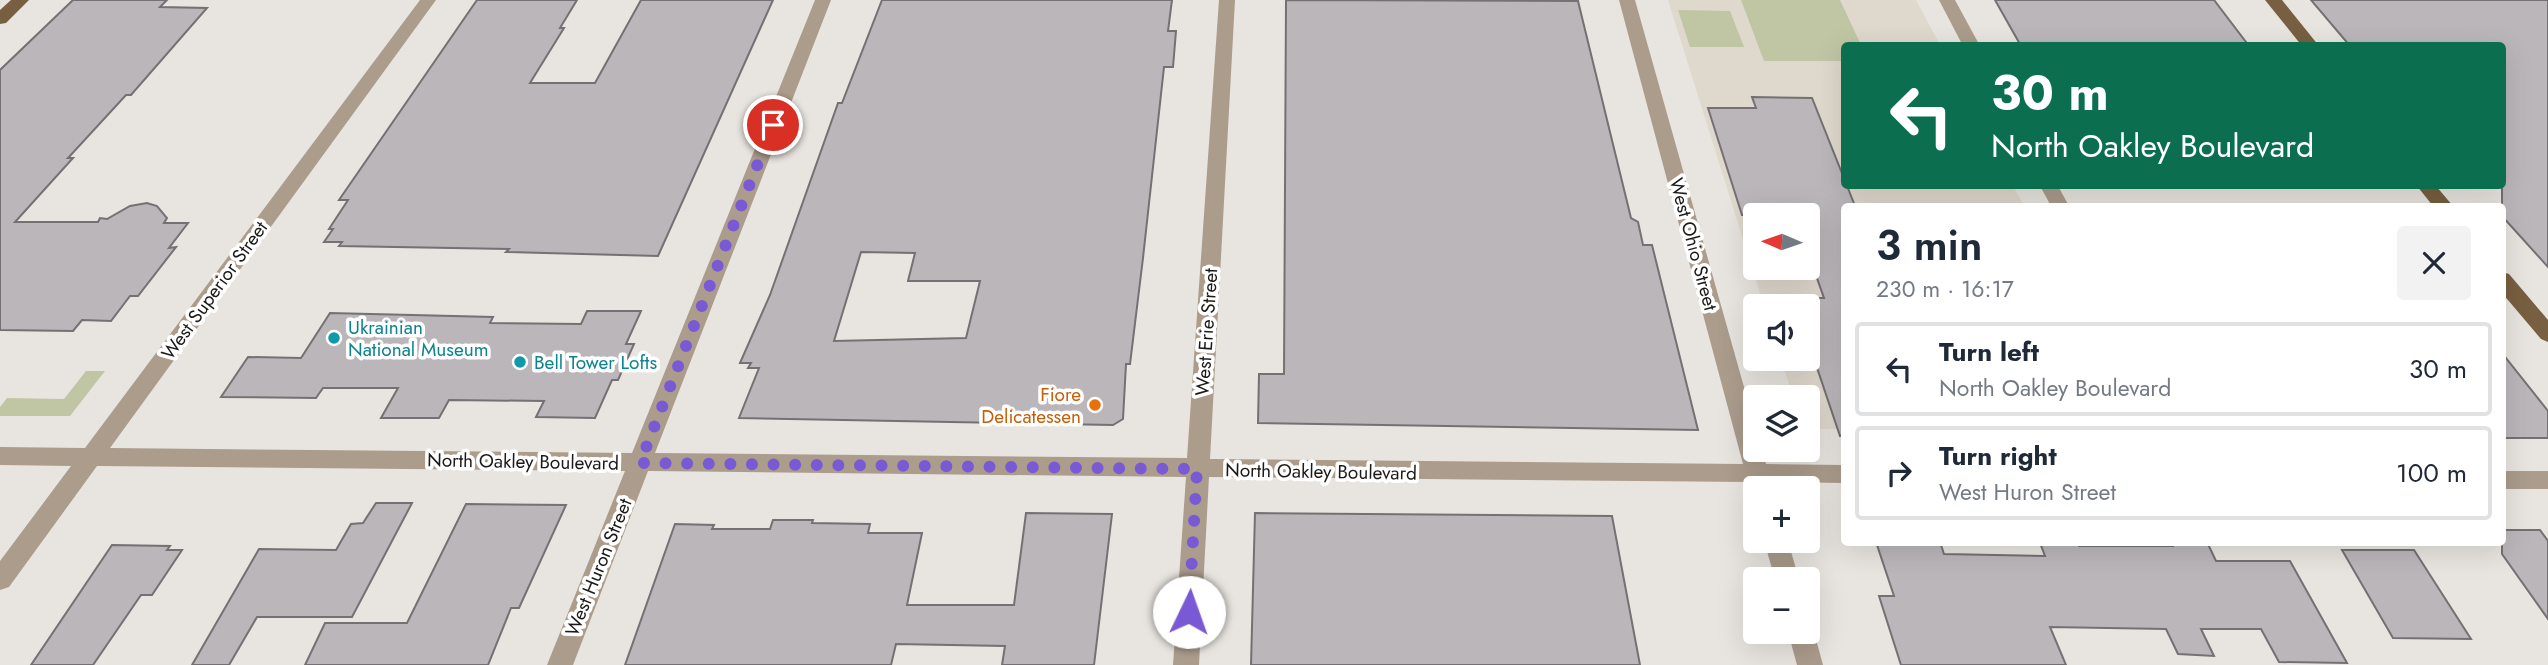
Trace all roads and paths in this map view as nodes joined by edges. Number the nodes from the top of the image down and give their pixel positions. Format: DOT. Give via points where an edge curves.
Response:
graph roads {
  1 [pos="21,0"];
  2 [pos="428,0"];
  3 [pos="823,0"];
  4 [pos="1227,0"];
  5 [pos="1628,0"];
  6 [pos="1947,0"];
  7 [pos="2273,0"];
  8 [pos="0,19"];
  9 [pos="1970,42"];
  10 [pos="2308,42"];
  11 [pos="2429,189"];
  12 [pos="2440,203"];
  13 [pos="2506,284"];
  14 [pos="2548,334"];
  15 [pos="0,456"];
  16 [pos="90,457"];
  17 [pos="640,463"];
  18 [pos="1197,469"];
  19 [pos="1841,474"];
  20 [pos="1759,476"];
  21 [pos="1820,476"];
  22 [pos="2506,480"];
  23 [pos="2548,480"];
  24 [pos="1743,481"];
  25 [pos="0,580"];
  26 [pos="1804,644"];
  27 [pos="559,665"];
  28 [pos="1186,665"];
  29 [pos="1810,665"];
  1 -- 8 [label="main road"];
  2 -- 16 [label="street, West Superior Street"];
  3 -- 17 [label="street, West Huron Street"];
  4 -- 18 [label="street, West Erie Street"];
  5 -- 20 [label="street, West Ohio Street"];
  6 -- 9 [label="street"];
  7 -- 10 [label="main road"];
  11 -- 12 [label="main road"];
  13 -- 14 [label="main road"];
  15 -- 16 [label="street, North Oakley Boulevard"];
  16 -- 17 [label="street, North Oakley Boulevard"];
  16 -- 25 [label="street, West Superior Street"];
  17 -- 18 [label="street, North Oakley Boulevard"];
  17 -- 27 [label="street, West Huron Street"];
  18 -- 24 [label="street, North Oakley Boulevard"];
  18 -- 28 [label="street, West Erie Street"];
  19 -- 21 [label="street, North Oakley Boulevard"];
  22 -- 23 [label="street"];
  26 -- 29 [label="street"];
}
